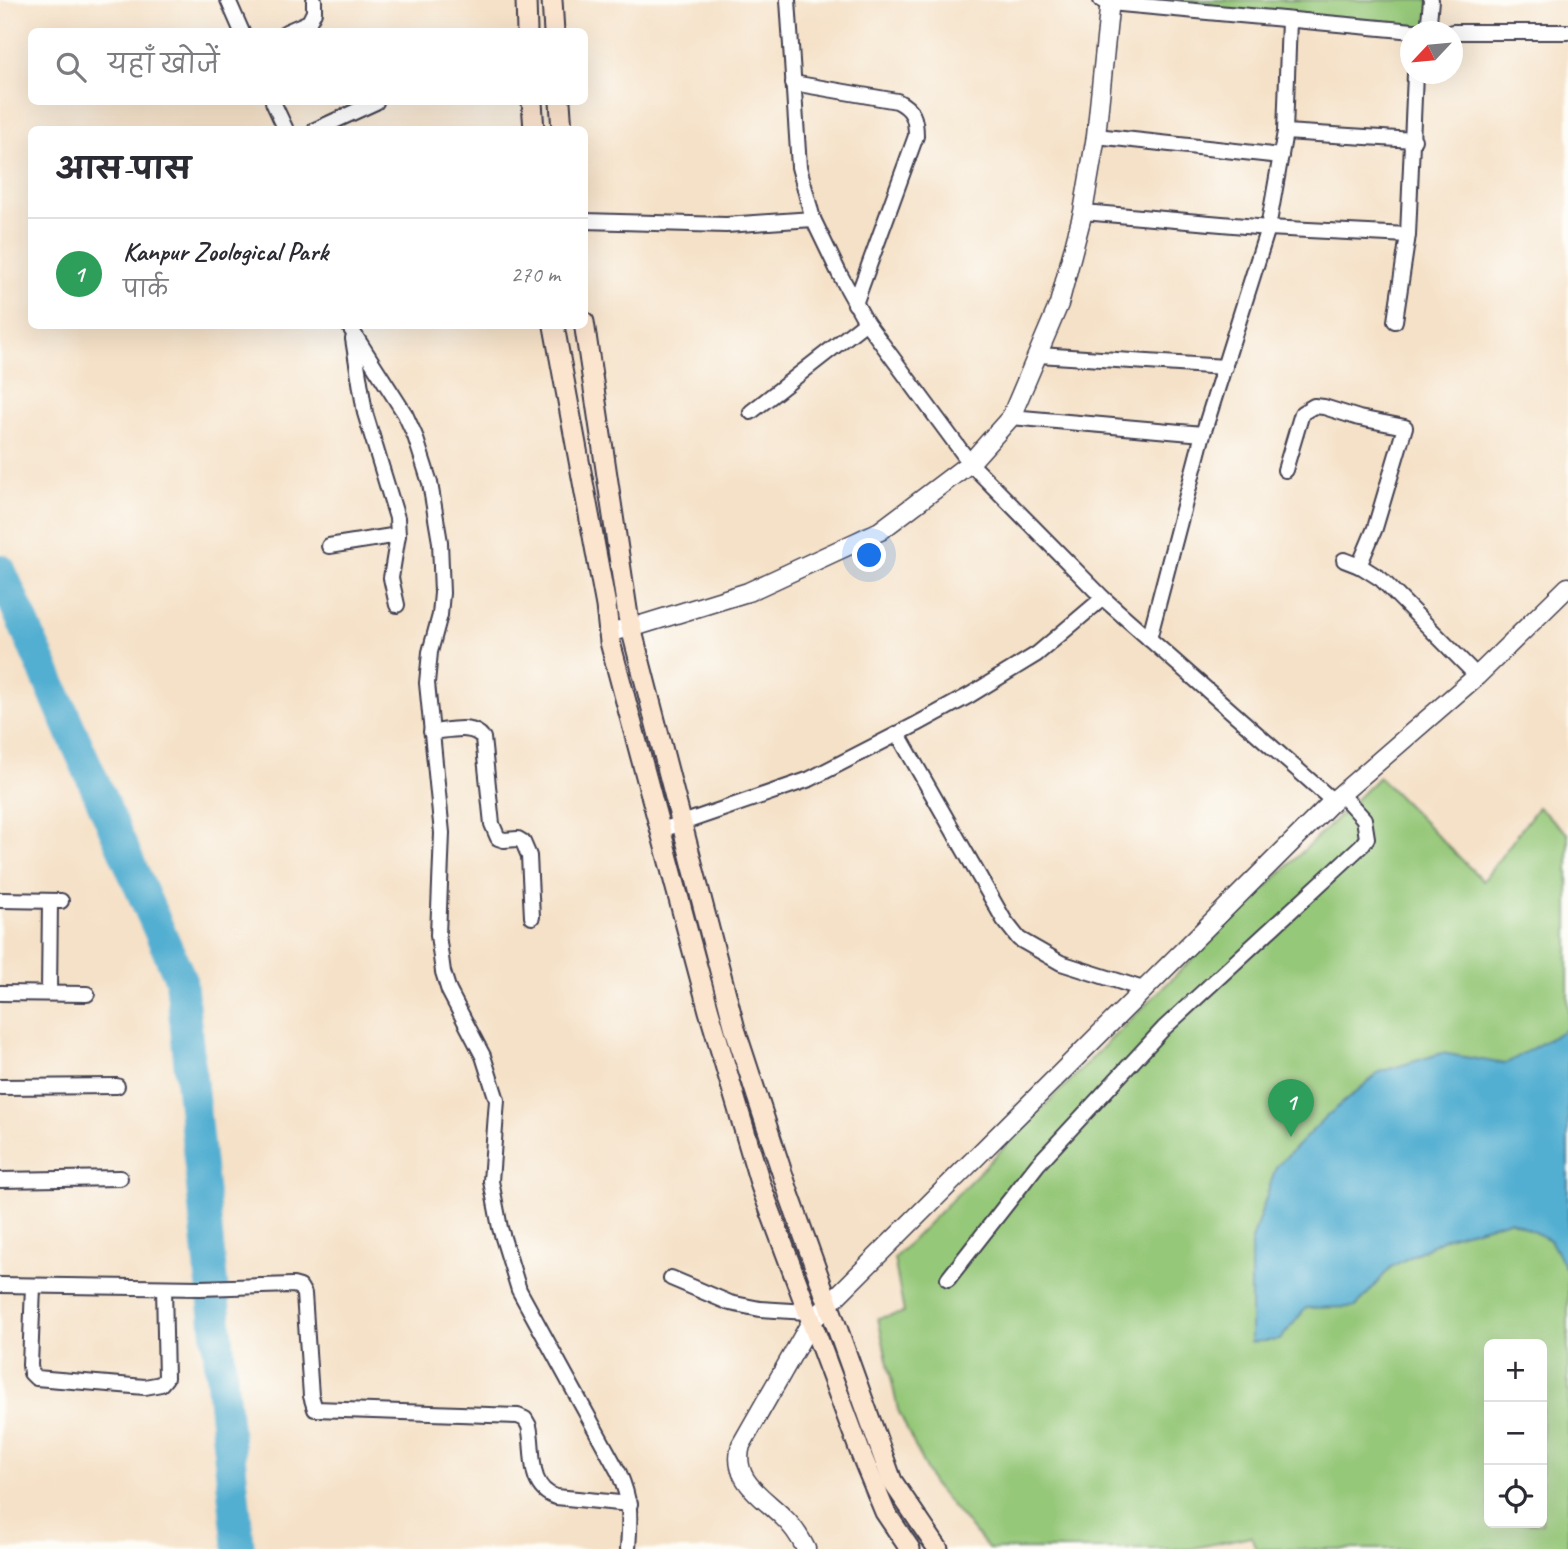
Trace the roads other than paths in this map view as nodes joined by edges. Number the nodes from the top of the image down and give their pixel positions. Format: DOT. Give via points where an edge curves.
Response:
graph roads {
  1 [pos="228,0"];
  2 [pos="314,0"];
  3 [pos="526,0"];
  4 [pos="552,0"];
  5 [pos="788,0"];
  6 [pos="1431,0"];
  7 [pos="1107,1"];
  8 [pos="1289,20"];
  9 [pos="1428,21"];
  10 [pos="240,28"];
  11 [pos="295,28"];
  12 [pos="527,28"];
  13 [pos="554,28"];
  14 [pos="1400,30"];
  15 [pos="1463,32"];
  16 [pos="1568,32"];
  17 [pos="793,83"];
  18 [pos="1415,84"];
  19 [pos="274,105"];
  20 [pos="369,105"];
  21 [pos="532,105"];
  22 [pos="560,105"];
  23 [pos="284,126"];
  24 [pos="324,126"];
  25 [pos="534,126"];
  26 [pos="562,126"];
  27 [pos="1285,132"];
  28 [pos="1096,136"];
  29 [pos="1414,140"];
  30 [pos="1281,156"];
  31 [pos="1083,212"];
  32 [pos="813,219"];
  33 [pos="588,221"];
  34 [pos="1268,228"];
  35 [pos="1408,235"];
  36 [pos="855,304"];
  37 [pos="1395,321"];
  38 [pos="866,322"];
  39 [pos="350,329"];
  40 [pos="351,329"];
  41 [pos="555,329"];
  42 [pos="585,329"];
  43 [pos="1039,355"];
  44 [pos="1225,367"];
  45 [pos="751,412"];
  46 [pos="1012,417"];
  47 [pos="1203,435"];
  48 [pos="970,463"];
  49 [pos="1285,470"];
  50 [pos="398,535"];
  51 [pos="329,545"];
  52 [pos="1344,560"];
  53 [pos="1359,566"];
  54 [pos="1568,587"];
  55 [pos="1103,598"];
  56 [pos="397,606"];
  57 [pos="631,628"];
  58 [pos="608,632"];
  59 [pos="1149,639"];
  60 [pos="1477,676"];
  61 [pos="431,732"];
  62 [pos="898,734"];
  63 [pos="1337,798"];
  64 [pos="682,823"];
  65 [pos="659,831"];
  66 [pos="0,901"];
  67 [pos="531,917"];
  68 [pos="1143,989"];
  69 [pos="0,993"];
  70 [pos="49,993"];
  71 [pos="87,994"];
  72 [pos="117,1086"];
  73 [pos="0,1087"];
  74 [pos="120,1178"];
  75 [pos="0,1180"];
  76 [pos="671,1278"];
  77 [pos="948,1279"];
  78 [pos="0,1285"];
  79 [pos="33,1286"];
  80 [pos="164,1288"];
  81 [pos="829,1304"];
  82 [pos="809,1317"];
  83 [pos="630,1504"];
  84 [pos="926,1531"];
  85 [pos="628,1549"];
  86 [pos="806,1549"];
  87 [pos="909,1549"];
  88 [pos="938,1549"];
  1 -- 10 [label="street"];
  2 -- 11 [label="street" via="309,22"];
  3 -- 12 [label="main road"];
  4 -- 13 [label="main road"];
  5 -- 17 [label="street"];
  6 -- 9 [label="street"];
  7 -- 8 [label="street"];
  7 -- 28 [label="street"];
  8 -- 14 [label="street"];
  8 -- 27 [label="street"];
  15 -- 16 [label="street"];
  17 -- 32 [label="street" via="799,167"];
  17 -- 36 [label="street" via="897,101 908,107 916,123 916,136"];
  18 -- 29 [label="street"];
  19 -- 23 [label="street"];
  20 -- 24 [label="street"];
  21 -- 25 [label="main road"];
  22 -- 26 [label="main road"];
  27 -- 29 [label="street"];
  27 -- 30 [label="street"];
  28 -- 30 [label="street"];
  28 -- 31 [label="street"];
  29 -- 35 [label="street"];
  30 -- 34 [label="street"];
  31 -- 34 [label="street"];
  31 -- 43 [label="street" via="1059,304"];
  32 -- 33 [label="street" via="726,225"];
  32 -- 36 [label="street"];
  34 -- 35 [label="street"];
  34 -- 44 [label="street"];
  35 -- 37 [label="street"];
  36 -- 38 [label="street"];
  38 -- 45 [label="street"];
  38 -- 48 [label="street"];
  39 -- 50 [label="street" via="365,413"];
  40 -- 61 [label="street" via="405,414 430,482 442,593 428,668"];
  41 -- 58 [label="main road"];
  42 -- 57 [label="main road"];
  43 -- 44 [label="street"];
  43 -- 46 [label="street"];
  44 -- 47 [label="street"];
  46 -- 47 [label="street"];
  46 -- 48 [label="street"];
  47 -- 59 [label="street"];
  48 -- 55 [label="street"];
  48 -- 57 [label="street" via="880,531 748,592"];
  49 -- 53 [label="street" via="1302,413 1314,406 1405,427"];
  50 -- 51 [label="street"];
  50 -- 56 [label="street" via="391,578"];
  52 -- 53 [label="street"];
  53 -- 60 [label="street" via="1381,579"];
  54 -- 60 [label="street"];
  55 -- 59 [label="street"];
  55 -- 62 [label="street" via="1037,654"];
  57 -- 58 [label="street"];
  57 -- 64 [label="main road"];
  58 -- 65 [label="main road"];
  59 -- 63 [label="street"];
  60 -- 63 [label="street"];
  61 -- 67 [label="street" via="471,729 483,738 492,824 498,838 518,839 526,847"];
  61 -- 83 [label="street" via="442,833 439,954 449,991 498,1100 491,1181 500,1228 519,1290 619,1473"];
  62 -- 64 [label="street" via="810,779"];
  62 -- 68 [label="street" via="1019,939 1061,963"];
  63 -- 68 [label="street"];
  63 -- 77 [label="street" via="1364,820 1367,838 1362,845 1164,1028 1038,1164"];
  64 -- 65 [label="street"];
  64 -- 81 [label="main road" via="735,1029"];
  65 -- 82 [label="main road" via="761,1186"];
  66 -- 70 [label="street" via="56,901"];
  68 -- 81 [label="street"];
  69 -- 70 [label="street"];
  70 -- 71 [label="street"];
  72 -- 73 [label="street"];
  74 -- 75 [label="street"];
  76 -- 82 [label="street" via="730,1303"];
  78 -- 79 [label="street"];
  79 -- 80 [label="street"];
  79 -- 80 [label="street" via="30,1365 36,1378 145,1387 161,1384 166,1378"];
  80 -- 83 [label="street" via="300,1287 315,1409 518,1416 529,1426 534,1474 547,1494"];
  81 -- 82 [label="street"];
  81 -- 84 [label="main road" via="891,1481"];
  82 -- 86 [label="street" via="738,1456 745,1482 795,1530"];
  82 -- 87 [label="main road" via="886,1513"];
  83 -- 85 [label="street"];
  84 -- 87 [label="street"];
  84 -- 88 [label="main road"];
}
